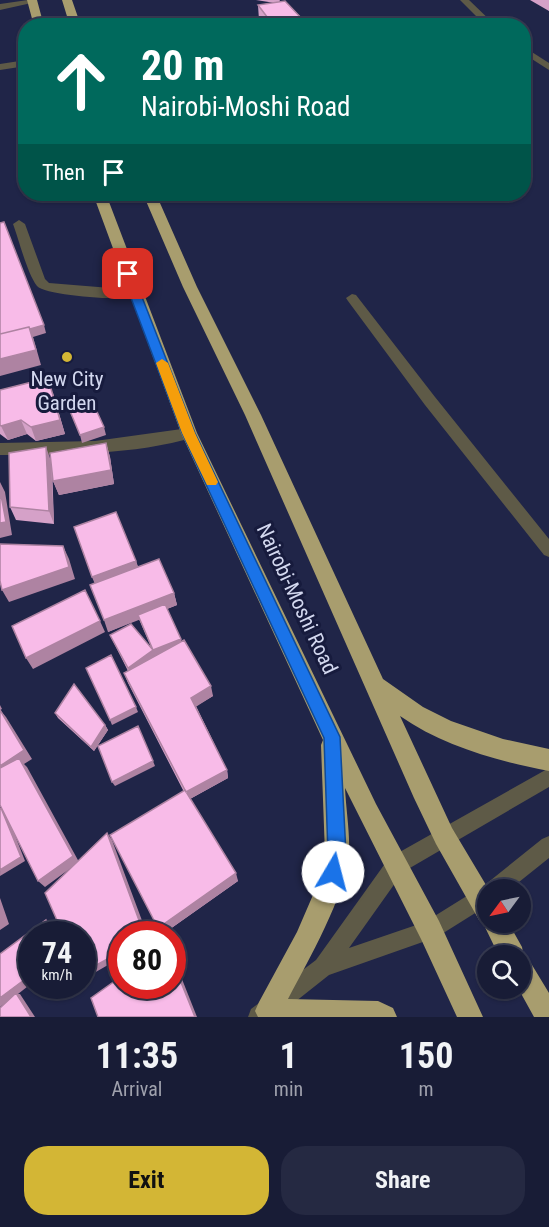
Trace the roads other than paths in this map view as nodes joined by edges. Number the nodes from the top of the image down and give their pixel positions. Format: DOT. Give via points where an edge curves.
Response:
graph roads {
  1 [pos="67,0"];
  2 [pos="464,0"];
  3 [pos="32,1"];
  4 [pos="0,8"];
  5 [pos="37,18"];
  6 [pos="73,18"];
  7 [pos="483,18"];
  8 [pos="531,55"];
  9 [pos="18,64"];
  10 [pos="0,67"];
  11 [pos="549,67"];
  12 [pos="102,201"];
  13 [pos="152,201"];
  14 [pos="19,224"];
  15 [pos="135,294"];
  16 [pos="352,298"];
  17 [pos="189,433"];
  18 [pos="0,449"];
  19 [pos="549,550"];
  20 [pos="374,685"];
  21 [pos="332,737"];
  22 [pos="549,760"];
  23 [pos="549,777"];
  24 [pos="444,836"];
  25 [pos="549,846"];
  26 [pos="396,865"];
  27 [pos="510,879"];
  28 [pos="477,884"];
  29 [pos="477,904"];
  30 [pos="430,930"];
  31 [pos="323,967"];
  32 [pos="531,987"];
  33 [pos="264,1014"];
  34 [pos="384,1017"];
  35 [pos="470,1017"];
  36 [pos="549,1017"];
  1 -- 6 [label="highway"];
  2 -- 7 [label="street"];
  3 -- 4 [label="street"];
  3 -- 5 [label="highway"];
  8 -- 11 [label="street"];
  9 -- 10 [label="street"];
  12 -- 15 [label="highway, Nairobi-Moshi Road"];
  13 -- 20 [label="highway, Nairobi-Moshi Road"];
  14 -- 15 [label="street" via="45,286"];
  15 -- 17 [label="highway, Nairobi-Moshi Road"];
  16 -- 19 [label="street"];
  17 -- 18 [label="street" via="106,446"];
  17 -- 21 [label="highway, Nairobi-Moshi Road"];
  20 -- 22 [label="highway" via="437,726 493,748"];
  20 -- 24 [label="highway, Nairobi-Moshi Road"];
  21 -- 26 [label="highway, Nairobi-Moshi Road"];
  21 -- 33 [label="highway" via="337,854 328,889 310,931"];
  23 -- 24 [label="street"];
  24 -- 26 [label="street"];
  24 -- 28 [label="highway, Nairobi-Moshi Road"];
  25 -- 27 [label="street"];
  26 -- 30 [label="highway, Nairobi-Moshi Road"];
  26 -- 31 [label="street"];
  29 -- 30 [label="street"];
  30 -- 31 [label="street"];
  30 -- 35 [label="highway, Nairobi-Moshi Road"];
  31 -- 33 [label="street"];
  32 -- 36 [label="highway"];
  33 -- 34 [label="highway"];
}
